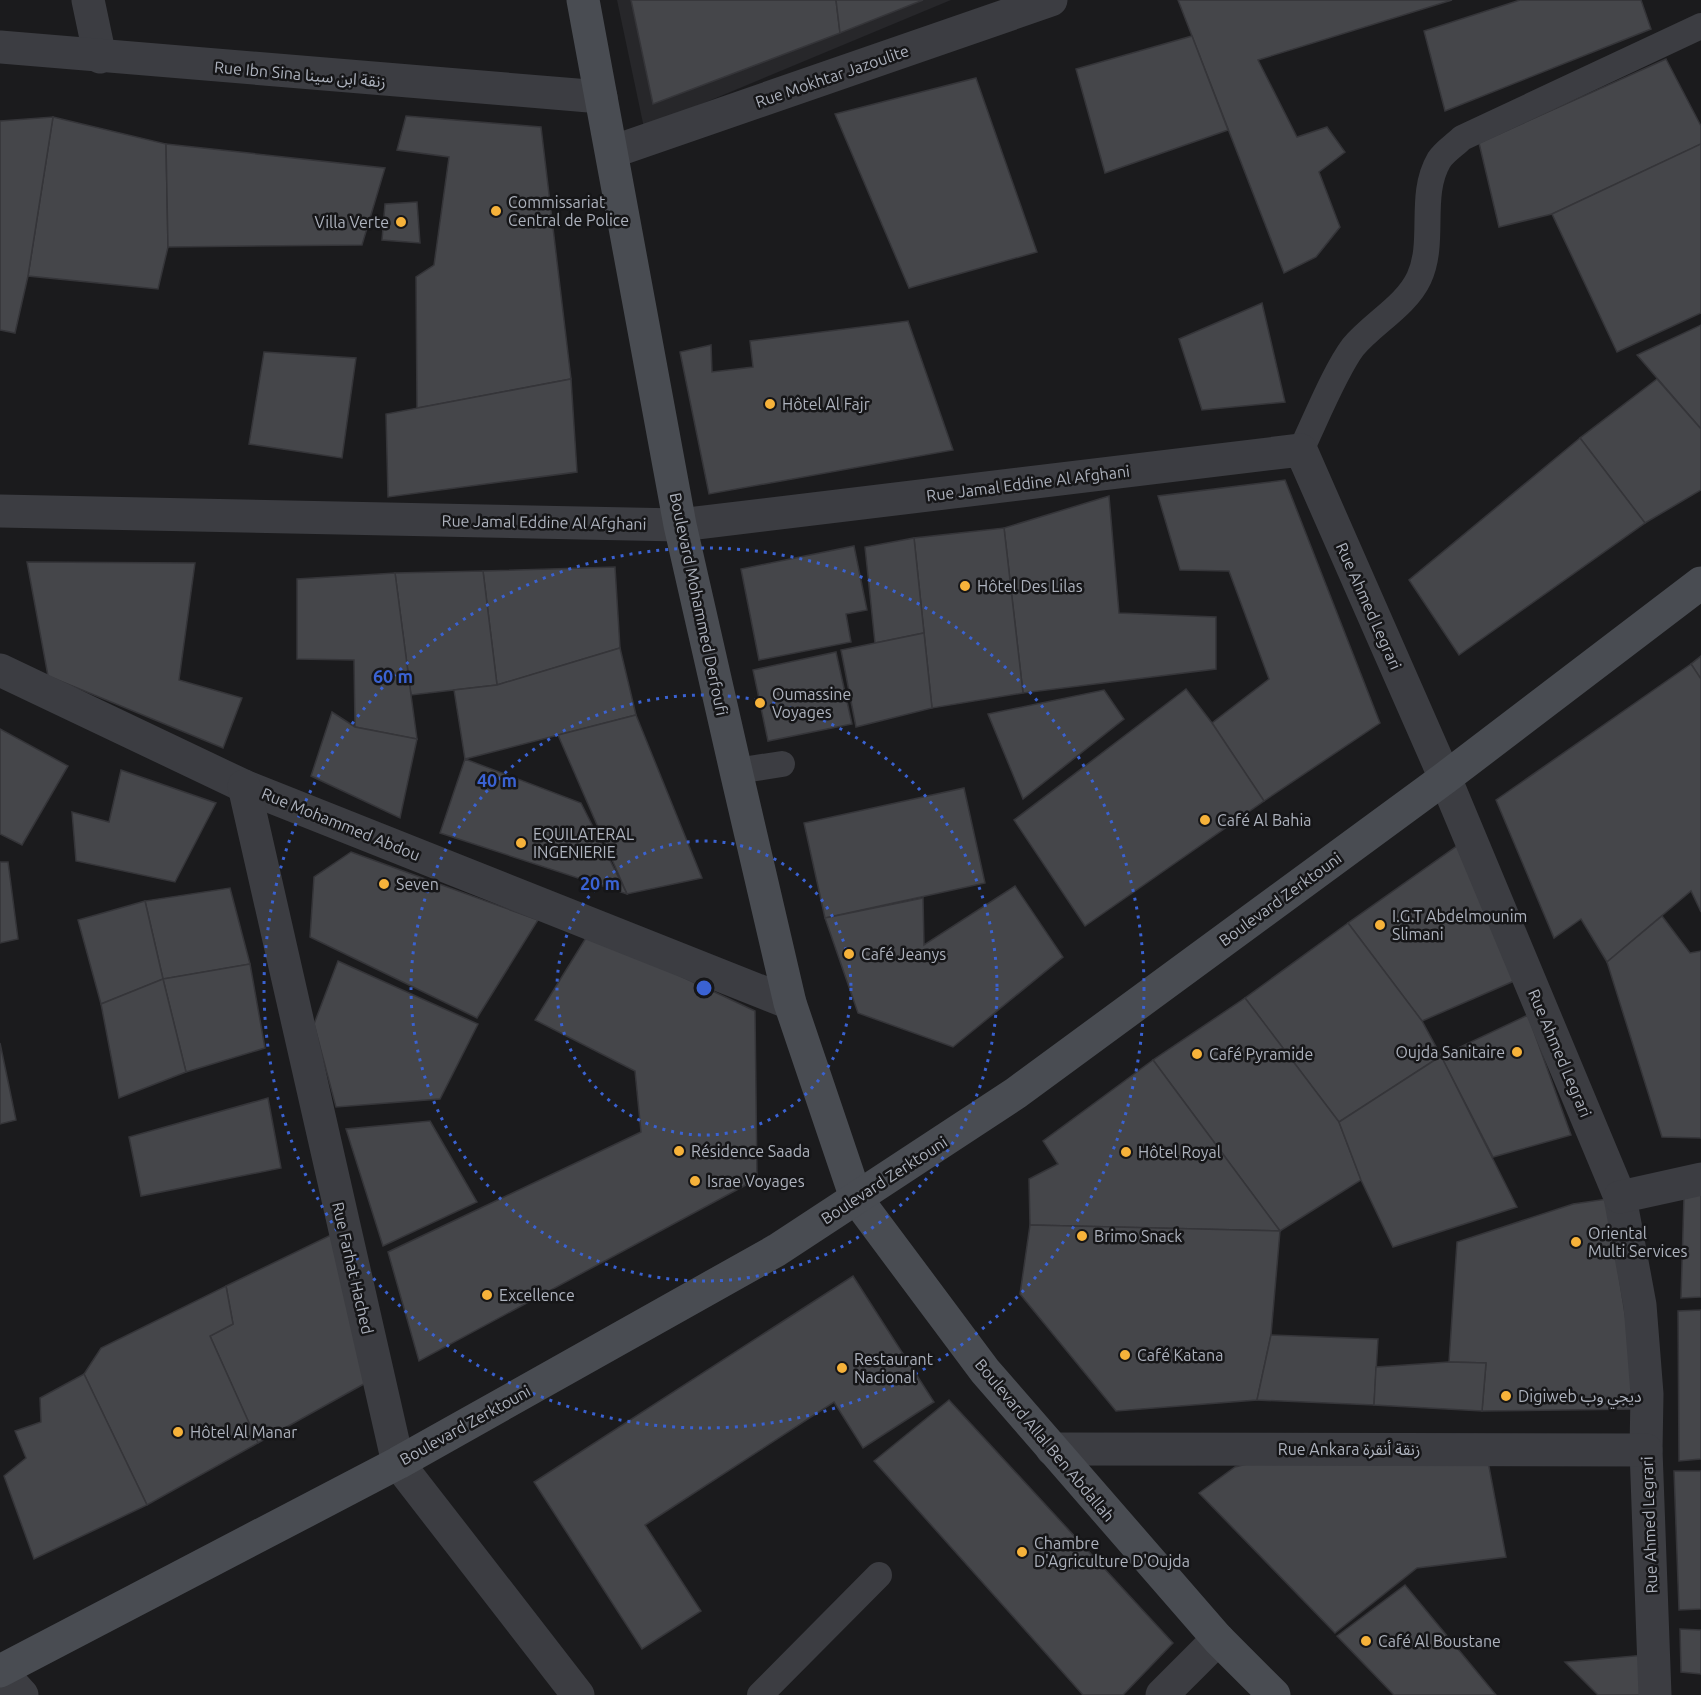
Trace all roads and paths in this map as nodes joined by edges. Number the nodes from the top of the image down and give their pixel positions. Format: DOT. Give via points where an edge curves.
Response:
graph roads {
  1 [pos="88,0"];
  2 [pos="583,0"];
  3 [pos="1051,0"];
  4 [pos="1701,26"];
  5 [pos="0,47"];
  6 [pos="100,57"];
  7 [pos="601,97"];
  8 [pos="612,152"];
  9 [pos="1300,450"];
  10 [pos="0,512"];
  11 [pos="680,525"];
  12 [pos="1701,583"];
  13 [pos="0,670"];
  14 [pos="782,764"];
  15 [pos="736,771"];
  16 [pos="1444,778"];
  17 [pos="244,786"];
  18 [pos="789,1003"];
  19 [pos="1701,1179"];
  20 [pos="1620,1197"];
  21 [pos="856,1198"];
  22 [pos="1052,1449"];
  23 [pos="1646,1450"];
  24 [pos="398,1463"];
  25 [pos="879,1575"];
  26 [pos="1218,1640"];
  27 [pos="0,1671"];
  28 [pos="22,1695"];
  29 [pos="578,1695"];
  30 [pos="760,1695"];
  31 [pos="1162,1695"];
  32 [pos="1274,1695"];
  33 [pos="1655,1695"];
  1 -- 6 [label="street"];
  2 -- 7 [label="street, Boulevard Mohammed Derfoufi"];
  3 -- 8 [label="street, Rue Mokhtar Jazoulite"];
  4 -- 9 [label="lane" via="1462,138 1440,159 1430,183 1419,278 1402,301 1369,328 1351,350"];
  5 -- 6 [label="street, Rue Ibn Sina زنقة ابن سينا"];
  6 -- 7 [label="street, Rue Ibn Sina زنقة ابن سينا"];
  7 -- 8 [label="street, Boulevard Mohammed Derfoufi"];
  8 -- 11 [label="street, Boulevard Mohammed Derfoufi"];
  9 -- 11 [label="street, Rue Jamal Eddine Al Afghani"];
  9 -- 16 [label="street, Rue Ahmed Legrari"];
  10 -- 11 [label="street, Rue Jamal Eddine Al Afghani"];
  11 -- 15 [label="street, Boulevard Mohammed Derfoufi"];
  12 -- 16 [label="street, Boulevard Zerktouni"];
  13 -- 17 [label="street, Rue Mohammed Abdou"];
  14 -- 15 [label="lane"];
  15 -- 18 [label="street, Boulevard Mohammed Derfoufi"];
  16 -- 20 [label="street, Rue Ahmed Legrari"];
  16 -- 21 [label="street, Boulevard Zerktouni" via="1016,1094"];
  17 -- 18 [label="street, Rue Mohammed Abdou"];
  17 -- 24 [label="street, Rue Farhat Hached"];
  18 -- 21 [label="street, Boulevard Mohammed Derfoufi"];
  19 -- 20 [label="street"];
  20 -- 23 [label="street, Rue Ahmed Legrari" via="1640,1305 1647,1394"];
  21 -- 22 [label="street, Boulevard Allal Ben Abdallah" via="985,1371"];
  21 -- 24 [label="street, Boulevard Zerktouni" via="777,1250"];
  22 -- 23 [label="street, Rue Ankara زنقة أنقرة"];
  22 -- 26 [label="street, Boulevard Allal Ben Abdallah"];
  23 -- 33 [label="street, Rue Ahmed Legrari"];
  24 -- 27 [label="street, Boulevard Zerktouni"];
  24 -- 29 [label="street, Rue Farhat Hached"];
  25 -- 30 [label="lane"];
  26 -- 31 [label="street"];
  26 -- 32 [label="street, Boulevard Allal Ben Abdallah"];
  27 -- 28 [label="street"];
}
